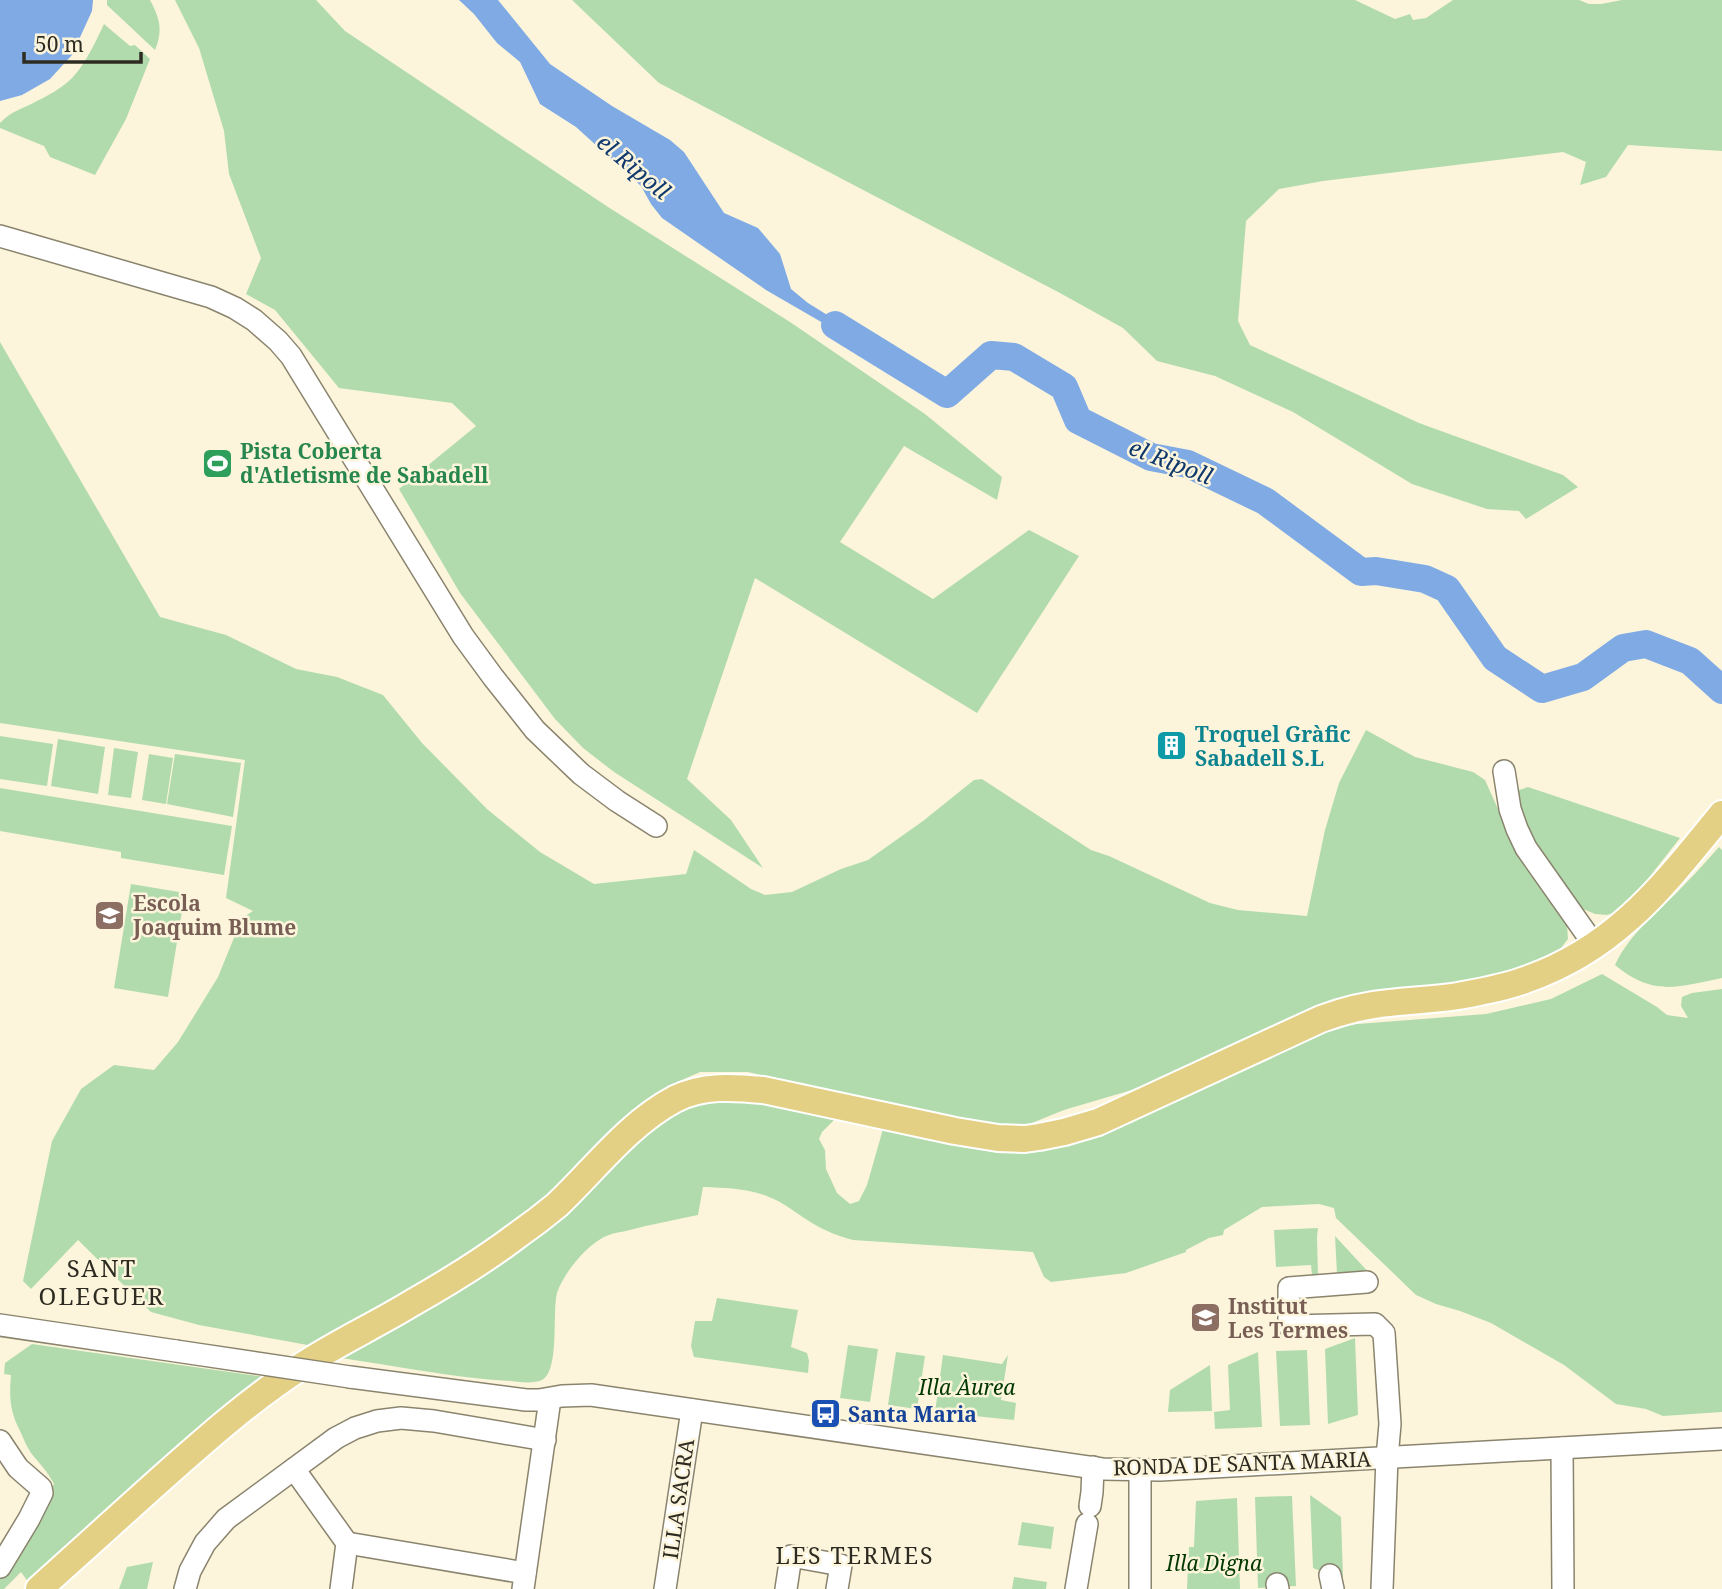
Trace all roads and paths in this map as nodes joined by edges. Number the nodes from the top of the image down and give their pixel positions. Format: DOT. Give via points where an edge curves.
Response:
graph roads {
  1 [pos="0,236"];
  2 [pos="1504,771"];
  3 [pos="1722,814"];
  4 [pos="656,826"];
  5 [pos="1595,946"];
  6 [pos="1367,1282"];
  7 [pos="2,1330"];
  8 [pos="550,1399"];
  9 [pos="691,1410"];
  10 [pos="1722,1439"];
  11 [pos="545,1440"];
  12 [pos="0,1441"];
  13 [pos="1562,1448"];
  14 [pos="1387,1458"];
  15 [pos="1093,1468"];
  16 [pos="295,1469"];
  17 [pos="1140,1470"];
  18 [pos="347,1543"];
  19 [pos="2,1562"];
  20 [pos="524,1581"];
  21 [pos="39,1589"];
  22 [pos="185,1589"];
  23 [pos="341,1589"];
  24 [pos="665,1589"];
  25 [pos="786,1589"];
  26 [pos="837,1589"];
  27 [pos="1076,1589"];
  28 [pos="1139,1589"];
  29 [pos="1382,1589"];
  30 [pos="1563,1589"];
  1 -- 4 [label="street" via="211,297 254,320 278,341 493,677 535,730 581,774"];
  2 -- 5 [label="street" via="1510,809 1526,848"];
  3 -- 5 [label="main road" via="1664,885"];
  5 -- 21 [label="main road" via="1507,986 1341,1012 1098,1122 1039,1137 985,1137 763,1090 731,1087 678,1097 641,1122 556,1205 518,1235 265,1392"];
  6 -- 14 [label="street" via="1289,1288 1289,1326 1375,1324 1384,1334 1390,1424"];
  7 -- 8 [label="street, RONDA DE SANTA MARIA, bridge" via="526,1400"];
  8 -- 9 [label="street, RONDA DE SANTA MARIA" via="591,1395"];
  8 -- 11 [label="street"];
  9 -- 15 [label="street, RONDA DE SANTA MARIA"];
  9 -- 24 [label="street, ILLA SACRA"];
  10 -- 13 [label="street, RONDA DE SANTA MARIA"];
  11 -- 16 [label="street" via="401,1418 355,1428"];
  11 -- 20 [label="street"];
  12 -- 19 [label="street" via="42,1493"];
  13 -- 14 [label="street, RONDA DE SANTA MARIA"];
  13 -- 30 [label="street"];
  14 -- 17 [label="street, RONDA DE SANTA MARIA"];
  14 -- 29 [label="street"];
  15 -- 17 [label="street, RONDA DE SANTA MARIA"];
  15 -- 27 [label="street"];
  16 -- 18 [label="street"];
  16 -- 22 [label="street" via="226,1518 205,1543"];
  17 -- 28 [label="street"];
  18 -- 20 [label="street"];
  18 -- 23 [label="street"];
  25 -- 26 [label="street" via="791,1556 841,1565"];
}
